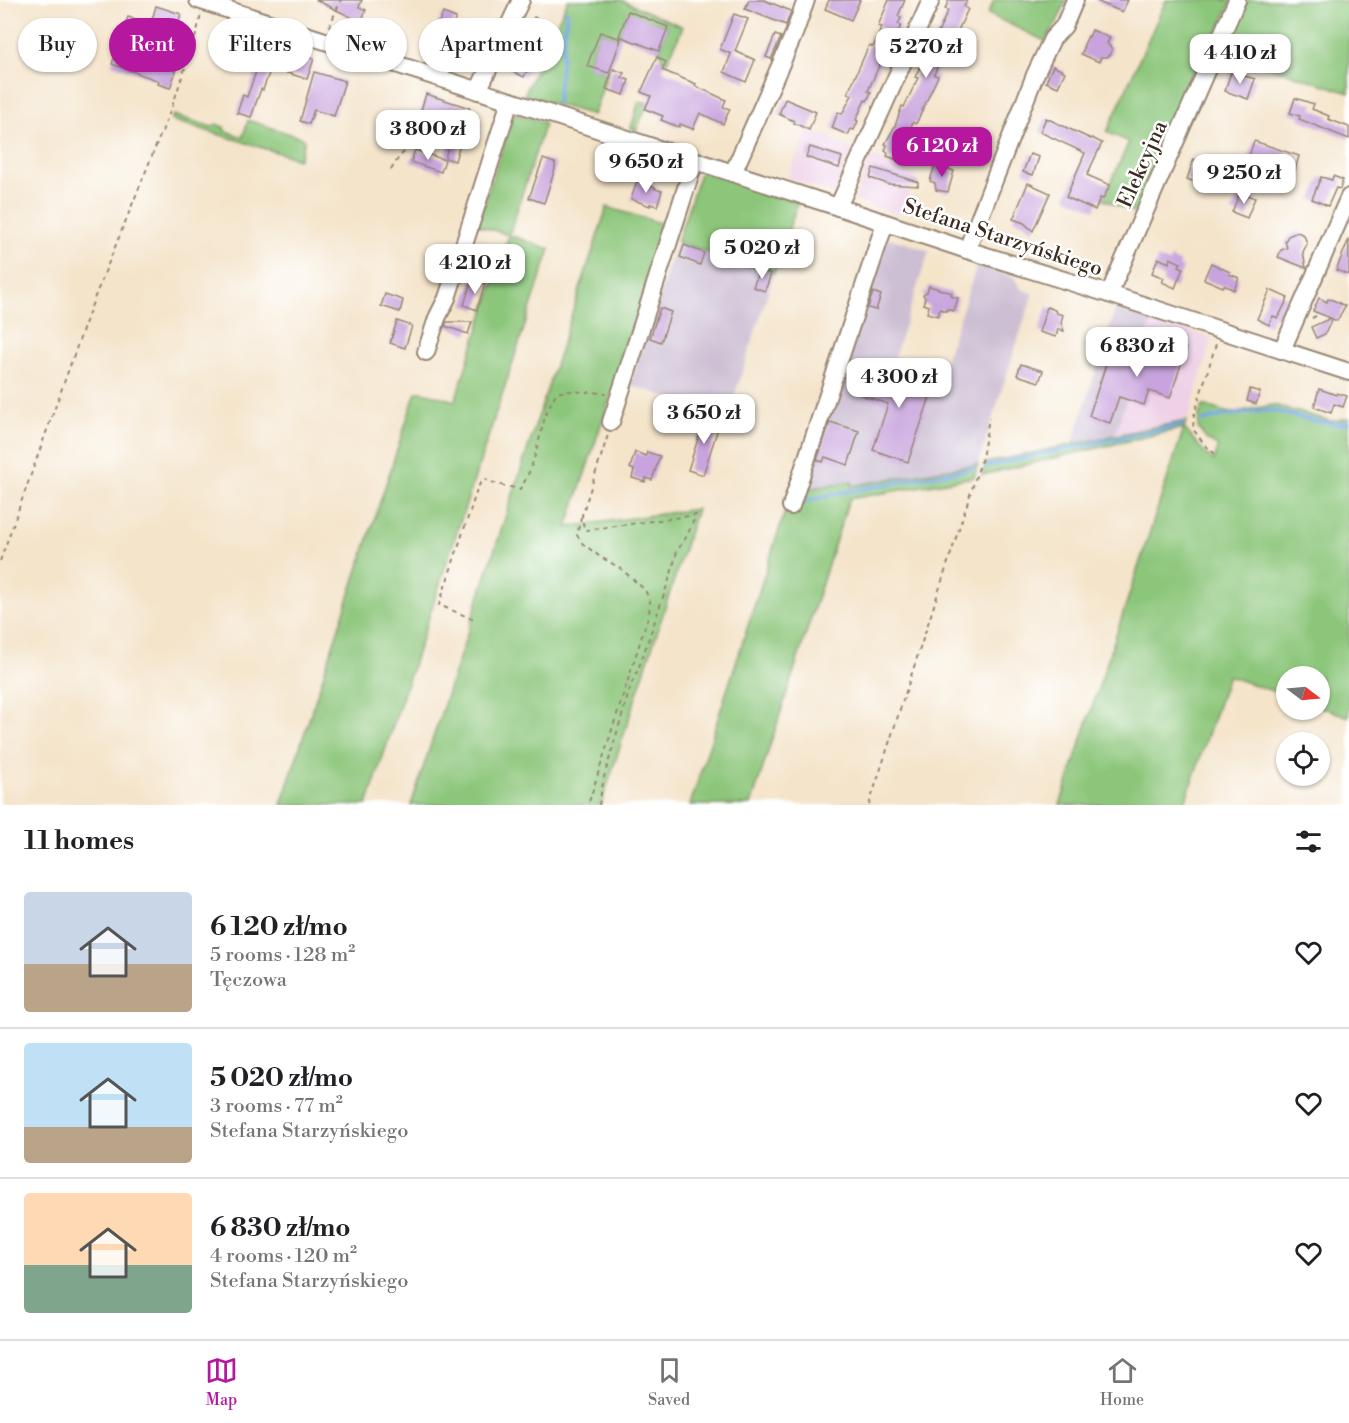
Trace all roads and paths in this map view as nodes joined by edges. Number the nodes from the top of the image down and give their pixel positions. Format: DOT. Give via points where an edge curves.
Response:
graph roads {
  1 [pos="341,0"];
  2 [pos="521,0"];
  3 [pos="806,0"];
  4 [pos="931,0"];
  5 [pos="1076,0"];
  6 [pos="1238,0"];
  7 [pos="201,1"];
  8 [pos="324,40"];
  9 [pos="478,91"];
  10 [pos="510,101"];
  11 [pos="417,146"];
  12 [pos="695,160"];
  13 [pos="391,171"];
  14 [pos="733,173"];
  15 [pos="1349,197"];
  16 [pos="838,207"];
  17 [pos="885,224"];
  18 [pos="967,250"];
  19 [pos="1109,294"];
  20 [pos="1213,331"];
  21 [pos="1282,350"];
  22 [pos="426,352"];
  23 [pos="1349,372"];
  24 [pos="621,393"];
  25 [pos="989,418"];
  26 [pos="612,422"];
  27 [pos="1215,454"];
  28 [pos="791,506"];
  29 [pos="582,516"];
  30 [pos="0,561"];
  31 [pos="473,619"];
  32 [pos="588,805"];
  33 [pos="599,805"];
  34 [pos="869,805"];
  1 -- 8 [label="path"];
  2 -- 9 [label="street"];
  3 -- 14 [label="street"];
  4 -- 16 [label="street"];
  5 -- 18 [label="street" via="1035,75"];
  6 -- 19 [label="street, Elekcyjna"];
  7 -- 8 [label="street, Stefana Starzyńskiego"];
  7 -- 30 [label="path" via="196,36 173,105 93,298"];
  8 -- 9 [label="street, Stefana Starzyńskiego"];
  9 -- 10 [label="street, Stefana Starzyńskiego"];
  10 -- 12 [label="street, Stefana Starzyńskiego"];
  10 -- 22 [label="street"];
  11 -- 13 [label="path" via="404,151"];
  12 -- 14 [label="street, Stefana Starzyńskiego"];
  12 -- 24 [label="street"];
  14 -- 16 [label="street, Stefana Starzyńskiego"];
  15 -- 21 [label="street"];
  16 -- 17 [label="street, Stefana Starzyńskiego"];
  17 -- 18 [label="street, Stefana Starzyńskiego"];
  17 -- 28 [label="street"];
  18 -- 19 [label="street, Stefana Starzyńskiego"];
  19 -- 20 [label="street, Stefana Starzyńskiego"];
  20 -- 21 [label="street, Stefana Starzyńskiego"];
  20 -- 27 [label="path" via="1192,429"];
  21 -- 23 [label="street, Stefana Starzyńskiego"];
  24 -- 26 [label="street"];
  24 -- 31 [label="path" via="556,393 533,464 520,489 483,479 439,605"];
  25 -- 34 [label="path" via="982,458"];
  26 -- 29 [label="path"];
  29 -- 32 [label="path" via="577,535 582,543 620,568 645,590 650,601"];
  29 -- 33 [label="path" via="586,530 696,515 677,551 631,685"];
}
